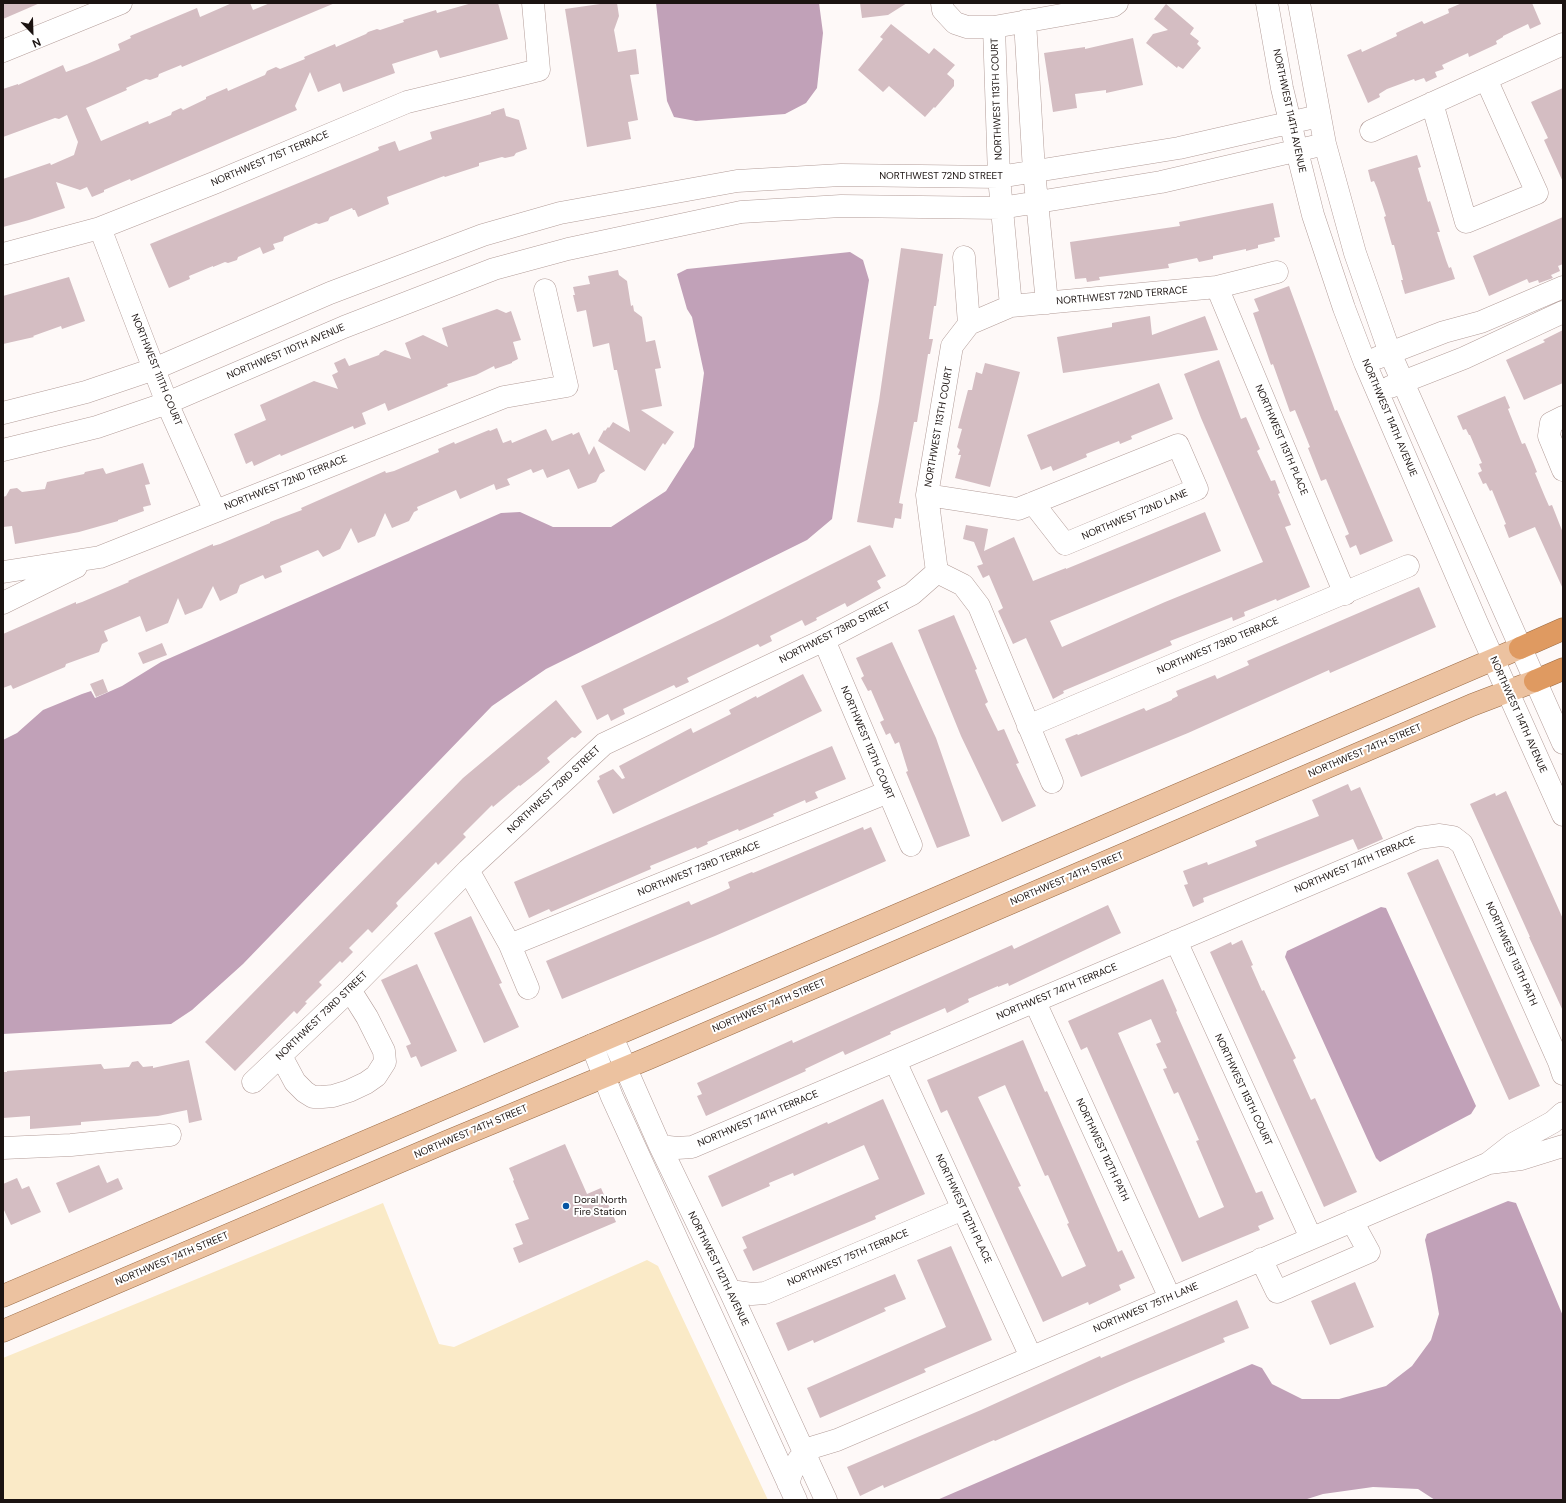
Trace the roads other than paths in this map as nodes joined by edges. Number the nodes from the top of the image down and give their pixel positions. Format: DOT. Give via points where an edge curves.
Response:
graph roads {
  1 [pos="121,3"];
  2 [pos="532,3"];
  3 [pos="942,3"];
  4 [pos="1117,3"];
  5 [pos="1267,3"];
  6 [pos="1299,3"];
  7 [pos="1025,22"];
  8 [pos="994,27"];
  9 [pos="1563,44"];
  10 [pos="3,51"];
  11 [pos="1486,79"];
  12 [pos="1432,103"];
  13 [pos="1319,116"];
  14 [pos="1290,122"];
  15 [pos="1370,132"];
  16 [pos="1324,144"];
  17 [pos="1179,148"];
  18 [pos="1297,151"];
  19 [pos="1034,171"];
  20 [pos="1183,177"];
  21 [pos="999,178"];
  22 [pos="1037,203"];
  23 [pos="1001,208"];
  24 [pos="100,228"];
  25 [pos="3,254"];
  26 [pos="964,257"];
  27 [pos="1277,272"];
  28 [pos="1217,287"];
  29 [pos="1563,288"];
  30 [pos="545,290"];
  31 [pos="1047,303"];
  32 [pos="1011,306"];
  33 [pos="1563,312"];
  34 [pos="969,324"];
  35 [pos="1390,353"];
  36 [pos="1365,363"];
  37 [pos="154,369"];
  38 [pos="1403,382"];
  39 [pos="1378,392"];
  40 [pos="167,403"];
  41 [pos="3,413"];
  42 [pos="1563,417"];
  43 [pos="3,450"];
  44 [pos="1563,470"];
  45 [pos="927,495"];
  46 [pos="1033,503"];
  47 [pos="215,511"];
  48 [pos="94,558"];
  49 [pos="1408,566"];
  50 [pos="3,572"];
  51 [pos="937,572"];
  52 [pos="1345,594"];
  53 [pos="3,603"];
  54 [pos="1563,629"];
  55 [pos="824,640"];
  56 [pos="1520,648"];
  57 [pos="1493,660"];
  58 [pos="1563,669"];
  59 [pos="1535,681"];
  60 [pos="1507,692"];
  61 [pos="1028,726"];
  62 [pos="1563,743"];
  63 [pos="1052,782"];
  64 [pos="888,792"];
  65 [pos="1563,815"];
  66 [pos="1453,837"];
  67 [pos="911,846"];
  68 [pos="468,870"];
  69 [pos="1176,942"];
  70 [pos="510,945"];
  71 [pos="528,988"];
  72 [pos="350,990"];
  73 [pos="1035,1002"];
  74 [pos="612,1037"];
  75 [pos="592,1045"];
  76 [pos="281,1056"];
  77 [pos="895,1061"];
  78 [pos="625,1068"];
  79 [pos="1561,1068"];
  80 [pos="604,1076"];
  81 [pos="253,1082"];
  82 [pos="1563,1113"];
  83 [pos="170,1134"];
  84 [pos="660,1146"];
  85 [pos="1563,1146"];
  86 [pos="3,1148"];
  87 [pos="1489,1163"];
  88 [pos="963,1208"];
  89 [pos="1352,1221"];
  90 [pos="1311,1238"];
  91 [pos="1261,1259"];
  92 [pos="730,1290"];
  93 [pos="3,1296"];
  94 [pos="1170,1298"];
  95 [pos="3,1331"];
  96 [pos="1031,1357"];
  97 [pos="804,1453"];
  98 [pos="792,1491"];
  99 [pos="826,1500"];
  1 -- 10 [label="street"];
  2 -- 24 [label="street, NORTHWEST 71ST TERRACE" via="539,70 407,102"];
  3 -- 8 [label="street, NORTHWEST 113TH COURT" via="943,10 955,23 967,27"];
  4 -- 7 [label="street" via="1113,6"];
  5 -- 14 [label="street, NORTHWEST 114TH AVENUE"];
  6 -- 13 [label="street"];
  7 -- 8 [label="street"];
  7 -- 19 [label="street"];
  8 -- 21 [label="street, NORTHWEST 113TH COURT"];
  9 -- 11 [label="street"];
  11 -- 12 [label="street"];
  11 -- 12 [label="street" via="1537,192 1466,222"];
  12 -- 15 [label="street"];
  13 -- 14 [label="street, NORTHWEST 72ND STREET"];
  13 -- 16 [label="street"];
  14 -- 17 [label="street, NORTHWEST 72ND STREET"];
  14 -- 18 [label="street, NORTHWEST 114TH AVENUE"];
  16 -- 18 [label="street"];
  16 -- 35 [label="street" via="1355,253"];
  17 -- 19 [label="street, NORTHWEST 72ND STREET"];
  17 -- 20 [label="street"];
  18 -- 20 [label="street"];
  18 -- 36 [label="street, NORTHWEST 114TH AVENUE" via="1328,263"];
  19 -- 21 [label="street, NORTHWEST 72ND STREET"];
  19 -- 22 [label="street"];
  20 -- 22 [label="street"];
  21 -- 23 [label="street, NORTHWEST 113TH COURT"];
  21 -- 37 [label="street, NORTHWEST 72ND STREET" via="841,176 737,181 560,213 483,235 330,293"];
  22 -- 23 [label="street"];
  22 -- 31 [label="street"];
  23 -- 32 [label="street, NORTHWEST 113TH COURT"];
  23 -- 40 [label="street, NORTHWEST 110TH AVENUE" via="842,206 741,212 568,249 494,269 351,324"];
  24 -- 25 [label="street, NORTHWEST 71ST TERRACE"];
  24 -- 37 [label="street, NORTHWEST 111TH COURT"];
  26 -- 34 [label="street"];
  27 -- 28 [label="street, NORTHWEST 72ND TERRACE"];
  28 -- 31 [label="street, NORTHWEST 72ND TERRACE"];
  28 -- 52 [label="street, NORTHWEST 113TH PLACE"];
  29 -- 35 [label="street" via="1482,322 1444,332"];
  30 -- 47 [label="street, NORTHWEST 72ND TERRACE" via="567,386 504,397"];
  31 -- 32 [label="street, NORTHWEST 72ND TERRACE"];
  32 -- 34 [label="street, NORTHWEST 72ND TERRACE"];
  33 -- 38 [label="street" via="1464,358"];
  34 -- 45 [label="street, NORTHWEST 113TH COURT" via="952,346"];
  35 -- 36 [label="street"];
  35 -- 38 [label="street"];
  36 -- 39 [label="street, NORTHWEST 114TH AVENUE"];
  37 -- 40 [label="street, NORTHWEST 111TH COURT"];
  37 -- 41 [label="street" via="86,392"];
  38 -- 39 [label="street"];
  38 -- 56 [label="street"];
  39 -- 57 [label="street, NORTHWEST 114TH AVENUE"];
  40 -- 43 [label="street, NORTHWEST 110TH AVENUE" via="97,427"];
  40 -- 47 [label="street, NORTHWEST 111TH COURT"];
  42 -- 44 [label="street" via="1551,423 1549,436"];
  45 -- 46 [label="street, NORTHWEST 72ND LANE" via="1018,509"];
  45 -- 51 [label="street, NORTHWEST 113TH COURT"];
  46 -- 46 [label="street, NORTHWEST 72ND LANE" via="1178,445 1197,489 1065,544"];
  47 -- 48 [label="street, NORTHWEST 72ND TERRACE"];
  48 -- 50 [label="street, NORTHWEST 72ND TERRACE"];
  48 -- 53 [label="street"];
  49 -- 52 [label="street, NORTHWEST 73RD TERRACE"];
  51 -- 55 [label="street, NORTHWEST 73RD STREET" via="912,594"];
  51 -- 61 [label="street" via="963,585 979,606"];
  52 -- 61 [label="street, NORTHWEST 73RD TERRACE"];
  54 -- 56 [label="highway"];
  55 -- 64 [label="street, NORTHWEST 112TH COURT"];
  55 -- 68 [label="street, NORTHWEST 73RD STREET" via="604,744"];
  56 -- 57 [label="main road"];
  56 -- 59 [label="street"];
  57 -- 60 [label="street, NORTHWEST 114TH AVENUE"];
  57 -- 74 [label="main road"];
  58 -- 59 [label="highway"];
  59 -- 60 [label="main road, NORTHWEST 74TH STREET"];
  59 -- 62 [label="street"];
  60 -- 65 [label="street, NORTHWEST 114TH AVENUE"];
  60 -- 78 [label="main road, NORTHWEST 74TH STREET"];
  61 -- 63 [label="street"];
  64 -- 67 [label="street, NORTHWEST 112TH COURT"];
  64 -- 70 [label="street, NORTHWEST 73RD TERRACE"];
  66 -- 69 [label="street, NORTHWEST 74TH TERRACE" via="1440,835 1419,838"];
  66 -- 79 [label="street, NORTHWEST 113TH PATH" via="1462,844"];
  68 -- 70 [label="street"];
  68 -- 72 [label="street, NORTHWEST 73RD STREET"];
  69 -- 73 [label="street, NORTHWEST 74TH TERRACE"];
  69 -- 90 [label="street, NORTHWEST 113TH COURT"];
  70 -- 71 [label="street"];
  72 -- 76 [label="street, NORTHWEST 73RD STREET"];
  72 -- 76 [label="street" via="367,1016 384,1051 385,1062 376,1076 349,1091 333,1096 313,1097 295,1082"];
  73 -- 77 [label="street, NORTHWEST 74TH TERRACE"];
  73 -- 94 [label="street, NORTHWEST 112TH PATH"];
  74 -- 75 [label="main road"];
  74 -- 78 [label="street, NORTHWEST 112TH AVENUE"];
  75 -- 80 [label="street"];
  75 -- 93 [label="main road"];
  76 -- 81 [label="street, NORTHWEST 73RD STREET"];
  77 -- 84 [label="street, NORTHWEST 74TH TERRACE" via="695,1146 686,1149"];
  77 -- 88 [label="street, NORTHWEST 112TH PLACE"];
  78 -- 80 [label="main road, NORTHWEST 74TH STREET"];
  78 -- 84 [label="street, NORTHWEST 112TH AVENUE"];
  80 -- 95 [label="main road, NORTHWEST 74TH STREET"];
  80 -- 98 [label="street"];
  82 -- 87 [label="street, NORTHWEST 75TH LANE" via="1553,1122 1513,1144"];
  83 -- 86 [label="street" via="71,1145"];
  84 -- 92 [label="street, NORTHWEST 112TH AVENUE"];
  85 -- 87 [label="street, NORTHWEST 75TH LANE" via="1521,1159"];
  87 -- 89 [label="street, NORTHWEST 75TH LANE"];
  88 -- 92 [label="street, NORTHWEST 75TH TERRACE" via="765,1293 752,1294"];
  88 -- 96 [label="street, NORTHWEST 112TH PLACE"];
  89 -- 90 [label="street, NORTHWEST 75TH LANE"];
  89 -- 91 [label="street" via="1369,1252 1277,1292"];
  90 -- 91 [label="street, NORTHWEST 75TH LANE"];
  91 -- 94 [label="street, NORTHWEST 75TH LANE"];
  92 -- 97 [label="street, NORTHWEST 112TH AVENUE"];
  94 -- 96 [label="street, NORTHWEST 75TH LANE"];
  96 -- 97 [label="street, NORTHWEST 75TH LANE"];
  97 -- 98 [label="street" via="793,1469"];
  97 -- 99 [label="street, NORTHWEST 112TH AVENUE"];
}
